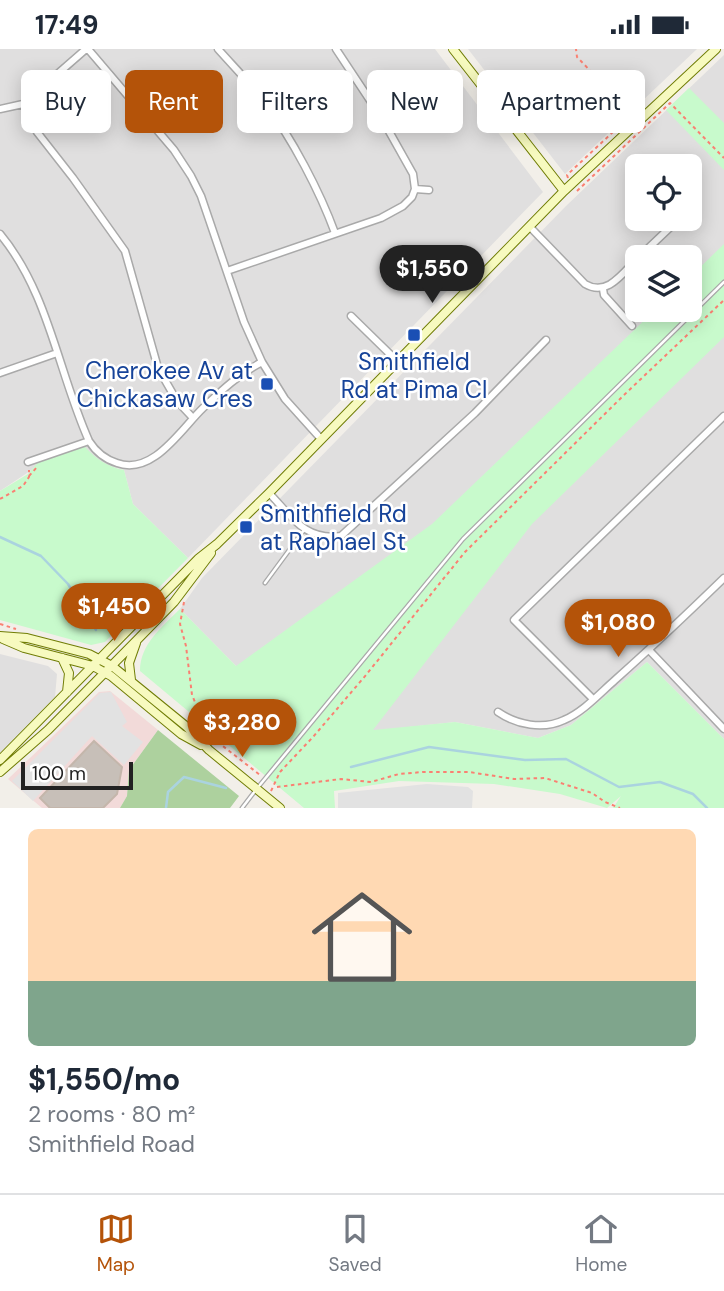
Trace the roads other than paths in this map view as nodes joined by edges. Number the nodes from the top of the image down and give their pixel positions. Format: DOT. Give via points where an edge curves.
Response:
graph roads {
  1 [pos="87,49"];
  2 [pos="218,49"];
  3 [pos="336,49"];
  4 [pos="453,49"];
  5 [pos="716,49"];
  6 [pos="63,70"];
  7 [pos="21,105"];
  8 [pos="0,110"];
  9 [pos="38,133"];
  10 [pos="415,189"];
  11 [pos="429,190"];
  12 [pos="564,191"];
  13 [pos="530,227"];
  14 [pos="666,231"];
  15 [pos="335,233"];
  16 [pos="0,234"];
  17 [pos="652,245"];
  18 [pos="227,271"];
  19 [pos="625,271"];
  20 [pos="724,282"];
  21 [pos="603,289"];
  22 [pos="351,316"];
  23 [pos="632,326"];
  24 [pos="546,340"];
  25 [pos="57,353"];
  26 [pos="397,361"];
  27 [pos="262,362"];
  28 [pos="0,373"];
  29 [pos="724,416"];
  30 [pos="193,418"];
  31 [pos="321,439"];
  32 [pos="89,440"];
  33 [pos="28,462"];
  34 [pos="270,493"];
  35 [pos="304,530"];
  36 [pos="217,544"];
  37 [pos="724,577"];
  38 [pos="265,583"];
  39 [pos="717,584"];
  40 [pos="724,591"];
  41 [pos="0,637"];
  42 [pos="137,640"];
  43 [pos="649,650"];
  44 [pos="62,658"];
  45 [pos="100,659"];
  46 [pos="93,666"];
  47 [pos="112,666"];
  48 [pos="104,673"];
  49 [pos="131,680"];
  50 [pos="64,698"];
  51 [pos="593,699"];
  52 [pos="498,712"];
  53 [pos="724,729"];
  54 [pos="209,750"];
  55 [pos="0,760"];
  56 [pos="0,772"];
  57 [pos="257,789"];
  58 [pos="242,808"];
  59 [pos="280,808"];
  1 -- 6 [label="street"];
  1 -- 18 [label="street" via="183,162 201,196"];
  2 -- 15 [label="street" via="272,113"];
  3 -- 10 [label="street" via="409,163"];
  4 -- 12 [label="main road"];
  5 -- 12 [label="main road"];
  7 -- 8 [label="street"];
  9 -- 30 [label="street" via="125,251 158,367 177,401"];
  10 -- 11 [label="street"];
  10 -- 15 [label="street" via="393,213"];
  12 -- 13 [label="main road"];
  13 -- 21 [label="street" via="585,284"];
  13 -- 26 [label="main road"];
  14 -- 17 [label="street"];
  15 -- 18 [label="street"];
  16 -- 25 [label="street" via="15,251 39,297"];
  18 -- 27 [label="street"];
  19 -- 21 [label="street"];
  20 -- 57 [label="lane" via="463,539"];
  21 -- 23 [label="street"];
  22 -- 26 [label="street"];
  24 -- 35 [label="street" via="475,413 341,536 325,538"];
  25 -- 28 [label="street"];
  25 -- 32 [label="street"];
  26 -- 31 [label="main road"];
  27 -- 30 [label="street" via="226,386"];
  27 -- 31 [label="street" via="285,399"];
  29 -- 51 [label="street" via="514,620"];
  30 -- 32 [label="street" via="155,457 135,465 107,460"];
  31 -- 34 [label="main road"];
  32 -- 33 [label="street"];
  34 -- 35 [label="street"];
  34 -- 36 [label="main road"];
  35 -- 38 [label="lane"];
  36 -- 42 [label="main road" via="174,602"];
  36 -- 45 [label="main road"];
  37 -- 39 [label="street"];
  39 -- 40 [label="street"];
  39 -- 43 [label="street"];
  41 -- 44 [label="main road"];
  41 -- 45 [label="main road" via="27,638"];
  42 -- 47 [label="main road"];
  42 -- 49 [label="main road" via="129,663"];
  43 -- 51 [label="street"];
  43 -- 53 [label="street"];
  44 -- 46 [label="main road"];
  44 -- 50 [label="main road" via="70,679"];
  45 -- 46 [label="main road"];
  45 -- 47 [label="main road"];
  46 -- 48 [label="main road"];
  46 -- 50 [label="main road"];
  47 -- 48 [label="main road"];
  47 -- 49 [label="main road"];
  48 -- 54 [label="main road" via="181,734"];
  48 -- 56 [label="main road"];
  49 -- 54 [label="main road"];
  50 -- 55 [label="main road"];
  51 -- 52 [label="street" via="576,714 552,725 509,720"];
  54 -- 57 [label="main road"];
  57 -- 58 [label="lane"];
  57 -- 59 [label="main road"];
}
